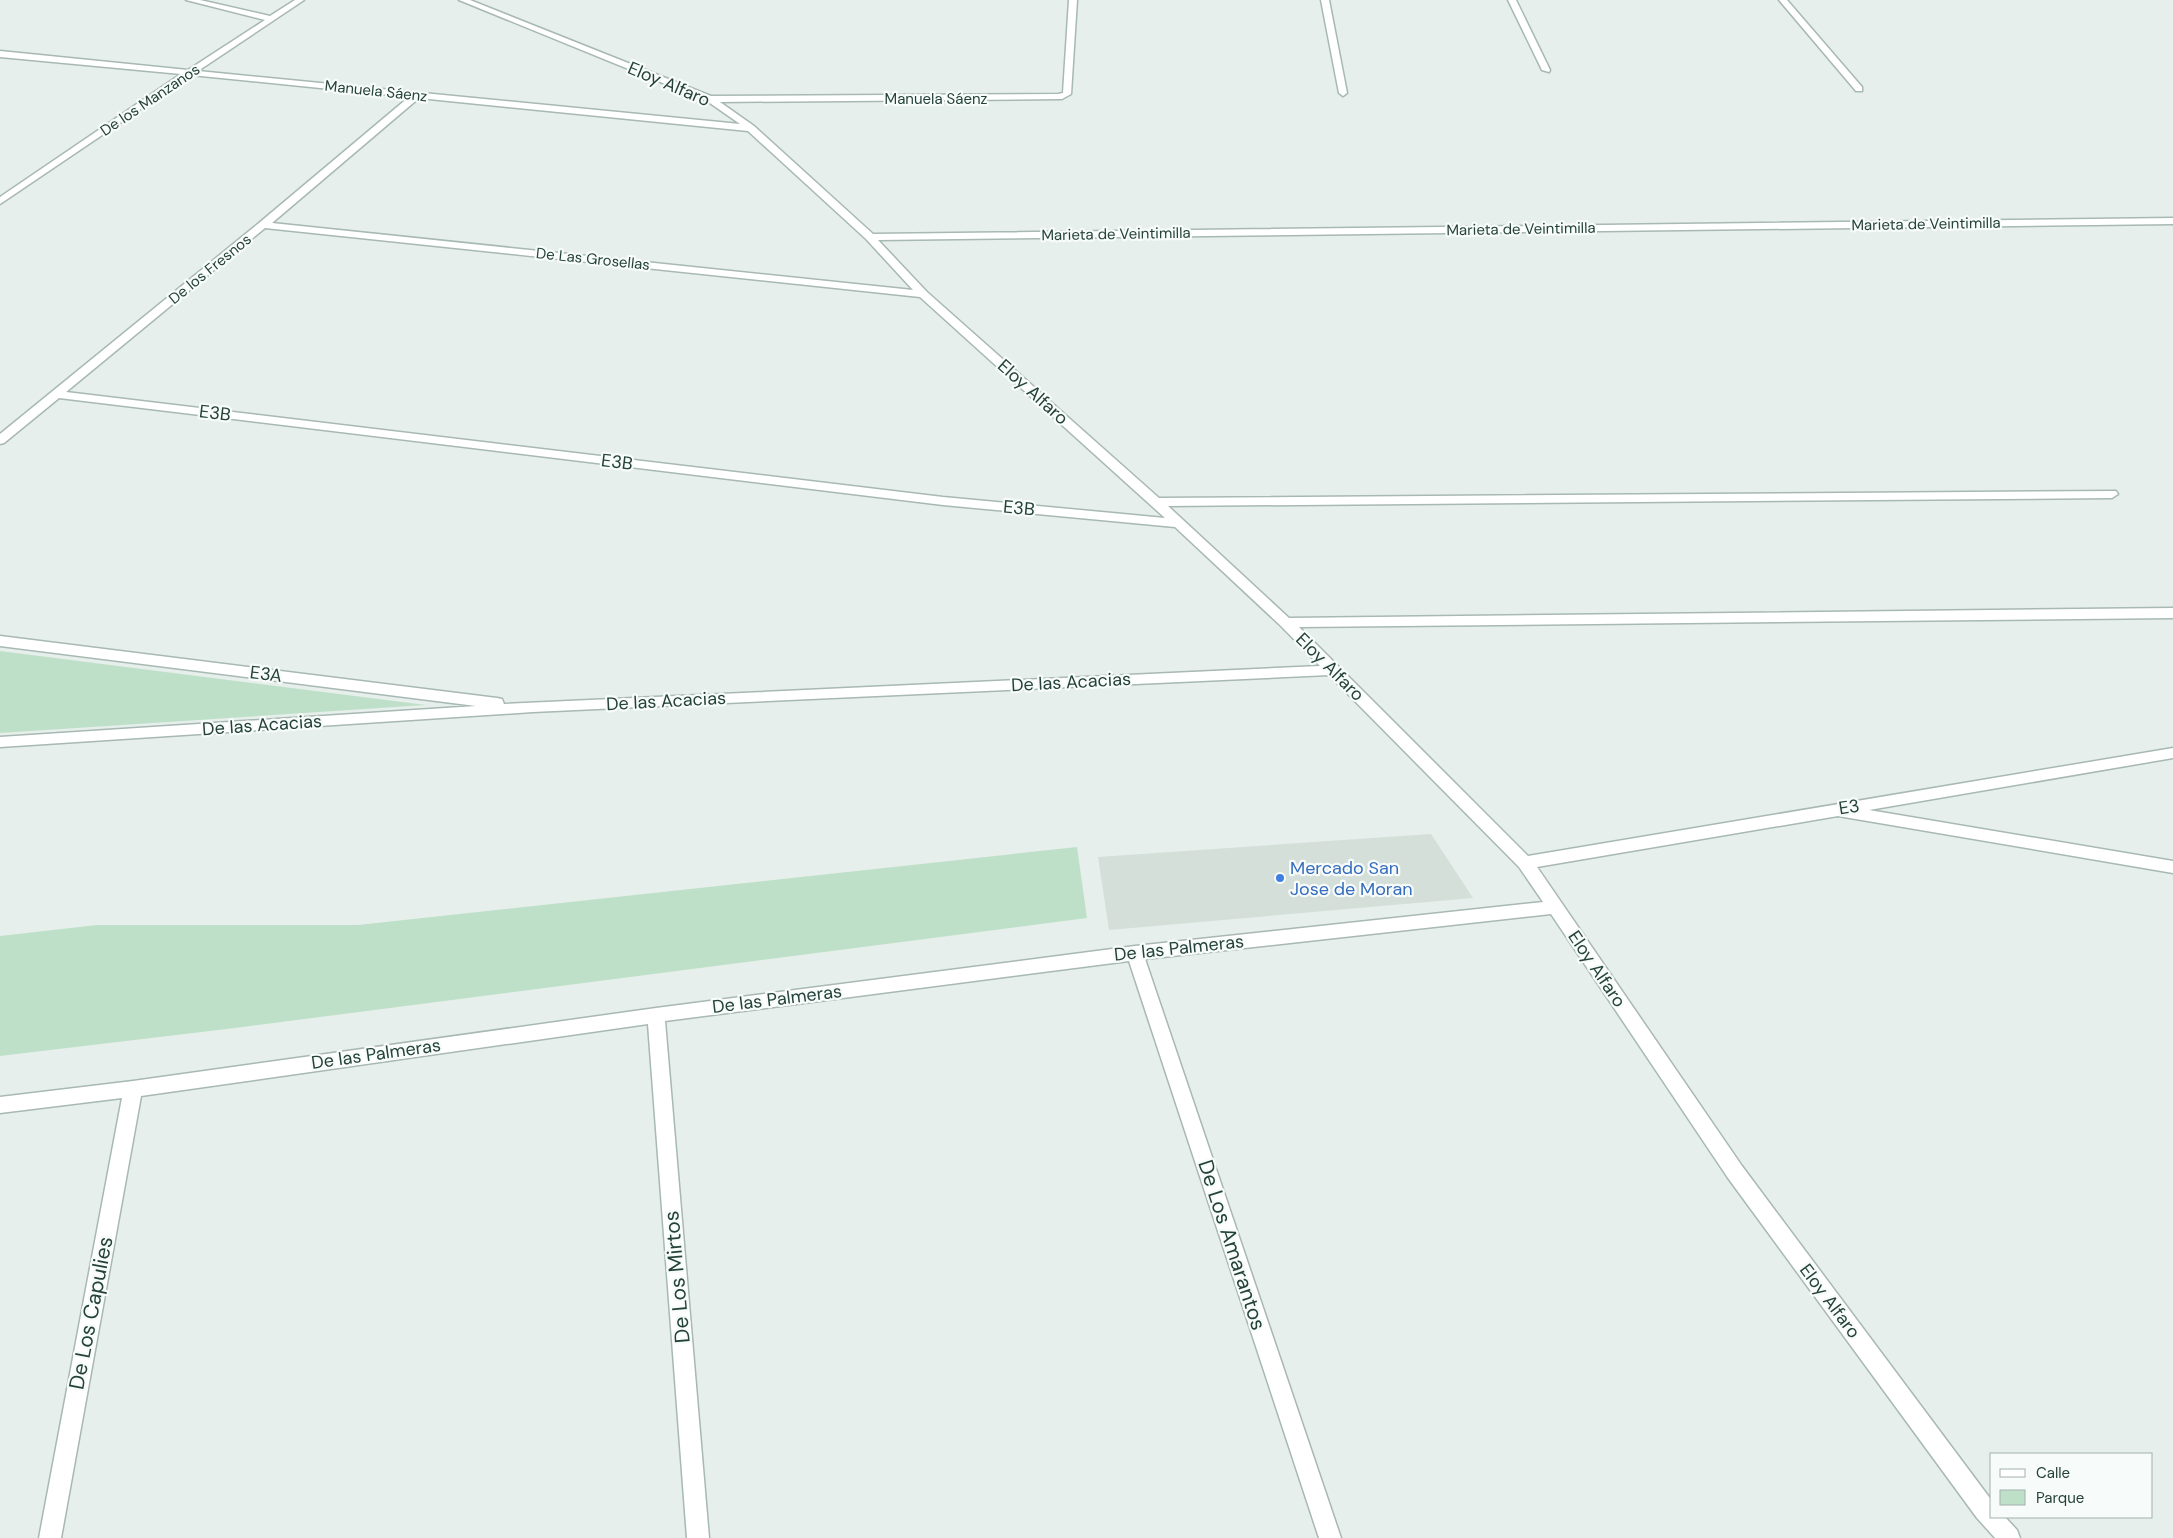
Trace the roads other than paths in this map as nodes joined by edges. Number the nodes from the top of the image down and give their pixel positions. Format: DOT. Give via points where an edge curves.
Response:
graph roads {
  1 [pos="190,0"];
  2 [pos="300,0"];
  3 [pos="463,0"];
  4 [pos="1074,0"];
  5 [pos="1325,0"];
  6 [pos="1512,0"];
  7 [pos="1783,0"];
  8 [pos="272,19"];
  9 [pos="0,54"];
  10 [pos="1546,70"];
  11 [pos="189,73"];
  12 [pos="1859,89"];
  13 [pos="1343,92"];
  14 [pos="417,95"];
  15 [pos="710,99"];
  16 [pos="751,128"];
  17 [pos="0,201"];
  18 [pos="2173,221"];
  19 [pos="263,225"];
  20 [pos="870,237"];
  21 [pos="923,294"];
  22 [pos="57,394"];
  23 [pos="0,440"];
  24 [pos="2112,494"];
  25 [pos="1156,502"];
  26 [pos="1178,523"];
  27 [pos="2173,613"];
  28 [pos="1286,623"];
  29 [pos="0,641"];
  30 [pos="1333,670"];
  31 [pos="533,707"];
  32 [pos="0,742"];
  33 [pos="2173,754"];
  34 [pos="1833,810"];
  35 [pos="1525,863"];
  36 [pos="2173,867"];
  37 [pos="1555,906"];
  38 [pos="1135,953"];
  39 [pos="656,1015"];
  40 [pos="133,1088"];
  41 [pos="0,1105"];
  42 [pos="1990,1516"];
  43 [pos="1992,1518"];
  44 [pos="50,1538"];
  45 [pos="698,1538"];
  46 [pos="1330,1538"];
  47 [pos="2009,1538"];
  1 -- 8 [label="street"];
  2 -- 8 [label="street, De los Manzanos"];
  3 -- 15 [label="street, Eloy Alfaro"];
  4 -- 15 [label="street, Manuela Sáenz" via="1067,94 1059,97"];
  5 -- 13 [label="street"];
  6 -- 10 [label="street"];
  7 -- 12 [label="street"];
  8 -- 11 [label="street, De los Manzanos"];
  9 -- 11 [label="street, Manuela Sáenz"];
  11 -- 14 [label="street, Manuela Sáenz"];
  11 -- 17 [label="street, De los Manzanos"];
  14 -- 16 [label="street, Manuela Sáenz"];
  14 -- 19 [label="street, De los Fresnos"];
  15 -- 16 [label="street, Eloy Alfaro"];
  16 -- 20 [label="street, Eloy Alfaro"];
  18 -- 20 [label="street, Marieta de Veintimilla"];
  19 -- 21 [label="street, De Las Grosellas"];
  19 -- 22 [label="street, De los Fresnos"];
  20 -- 21 [label="street, Eloy Alfaro"];
  21 -- 25 [label="street, Eloy Alfaro"];
  22 -- 23 [label="street, De los Fresnos"];
  22 -- 26 [label="street, E3B" via="933,500"];
  24 -- 25 [label="street"];
  25 -- 26 [label="street, Eloy Alfaro"];
  26 -- 28 [label="street, Eloy Alfaro"];
  27 -- 28 [label="street"];
  28 -- 30 [label="street, Eloy Alfaro"];
  29 -- 31 [label="street, E3A"];
  30 -- 31 [label="street, De las Acacias"];
  30 -- 35 [label="street, Eloy Alfaro"];
  31 -- 32 [label="street, De las Acacias"];
  33 -- 34 [label="street, E3"];
  34 -- 35 [label="street, E3"];
  34 -- 36 [label="street"];
  35 -- 37 [label="street, Eloy Alfaro"];
  37 -- 38 [label="street, De las Palmeras"];
  37 -- 42 [label="street, Eloy Alfaro" via="1734,1172"];
  38 -- 39 [label="street, De las Palmeras"];
  38 -- 46 [label="street, De Los Amarantos"];
  39 -- 40 [label="street, De las Palmeras"];
  39 -- 45 [label="street, De Los Mirtos"];
  40 -- 41 [label="street, De las Palmeras"];
  40 -- 44 [label="street, De Los Capulies"];
  43 -- 47 [label="street, Eloy Alfaro"];
}
